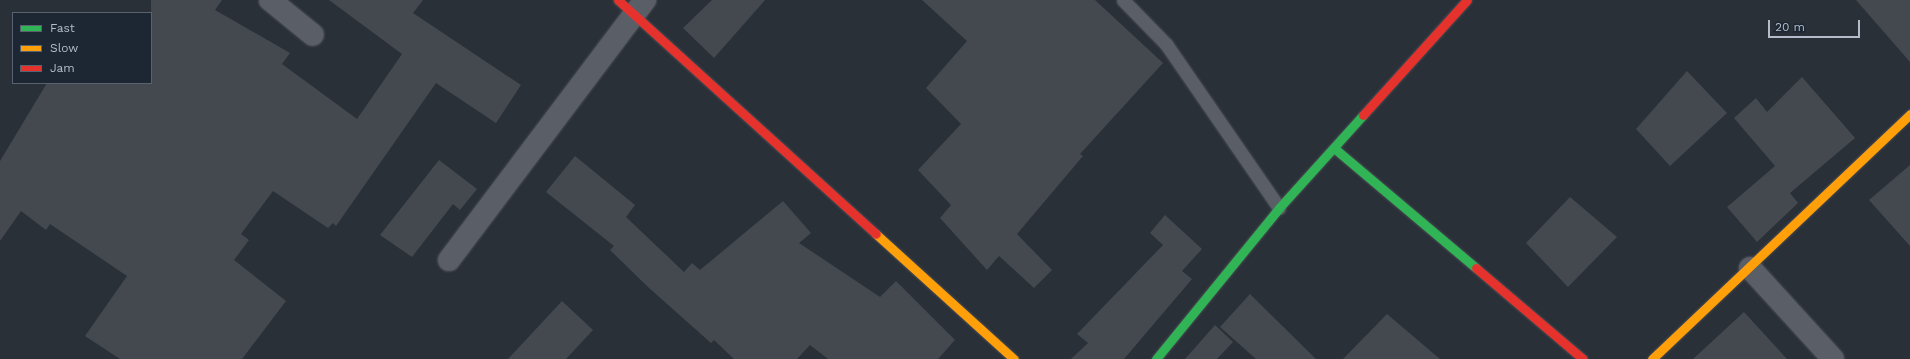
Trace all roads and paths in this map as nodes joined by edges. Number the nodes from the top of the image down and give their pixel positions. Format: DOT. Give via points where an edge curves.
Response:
graph roads {
  1 [pos="270,0"];
  2 [pos="1123,0"];
  3 [pos="1467,0"];
  4 [pos="632,4"];
  5 [pos="313,35"];
  6 [pos="1910,114"];
  7 [pos="1334,148"];
  8 [pos="1279,208"];
  9 [pos="449,260"];
  10 [pos="1750,268"];
  11 [pos="1014,359"];
  12 [pos="1156,359"];
  13 [pos="1583,359"];
  14 [pos="1652,359"];
  15 [pos="1833,359"];
  1 -- 5 [label="street"];
  2 -- 8 [label="lane" via="1166,44"];
  3 -- 7 [label="street"];
  4 -- 9 [label="street"];
  4 -- 11 [label="street"];
  6 -- 10 [label="street"];
  7 -- 8 [label="street"];
  7 -- 13 [label="street"];
  8 -- 12 [label="street"];
  10 -- 14 [label="street"];
  10 -- 15 [label="street"];
}
